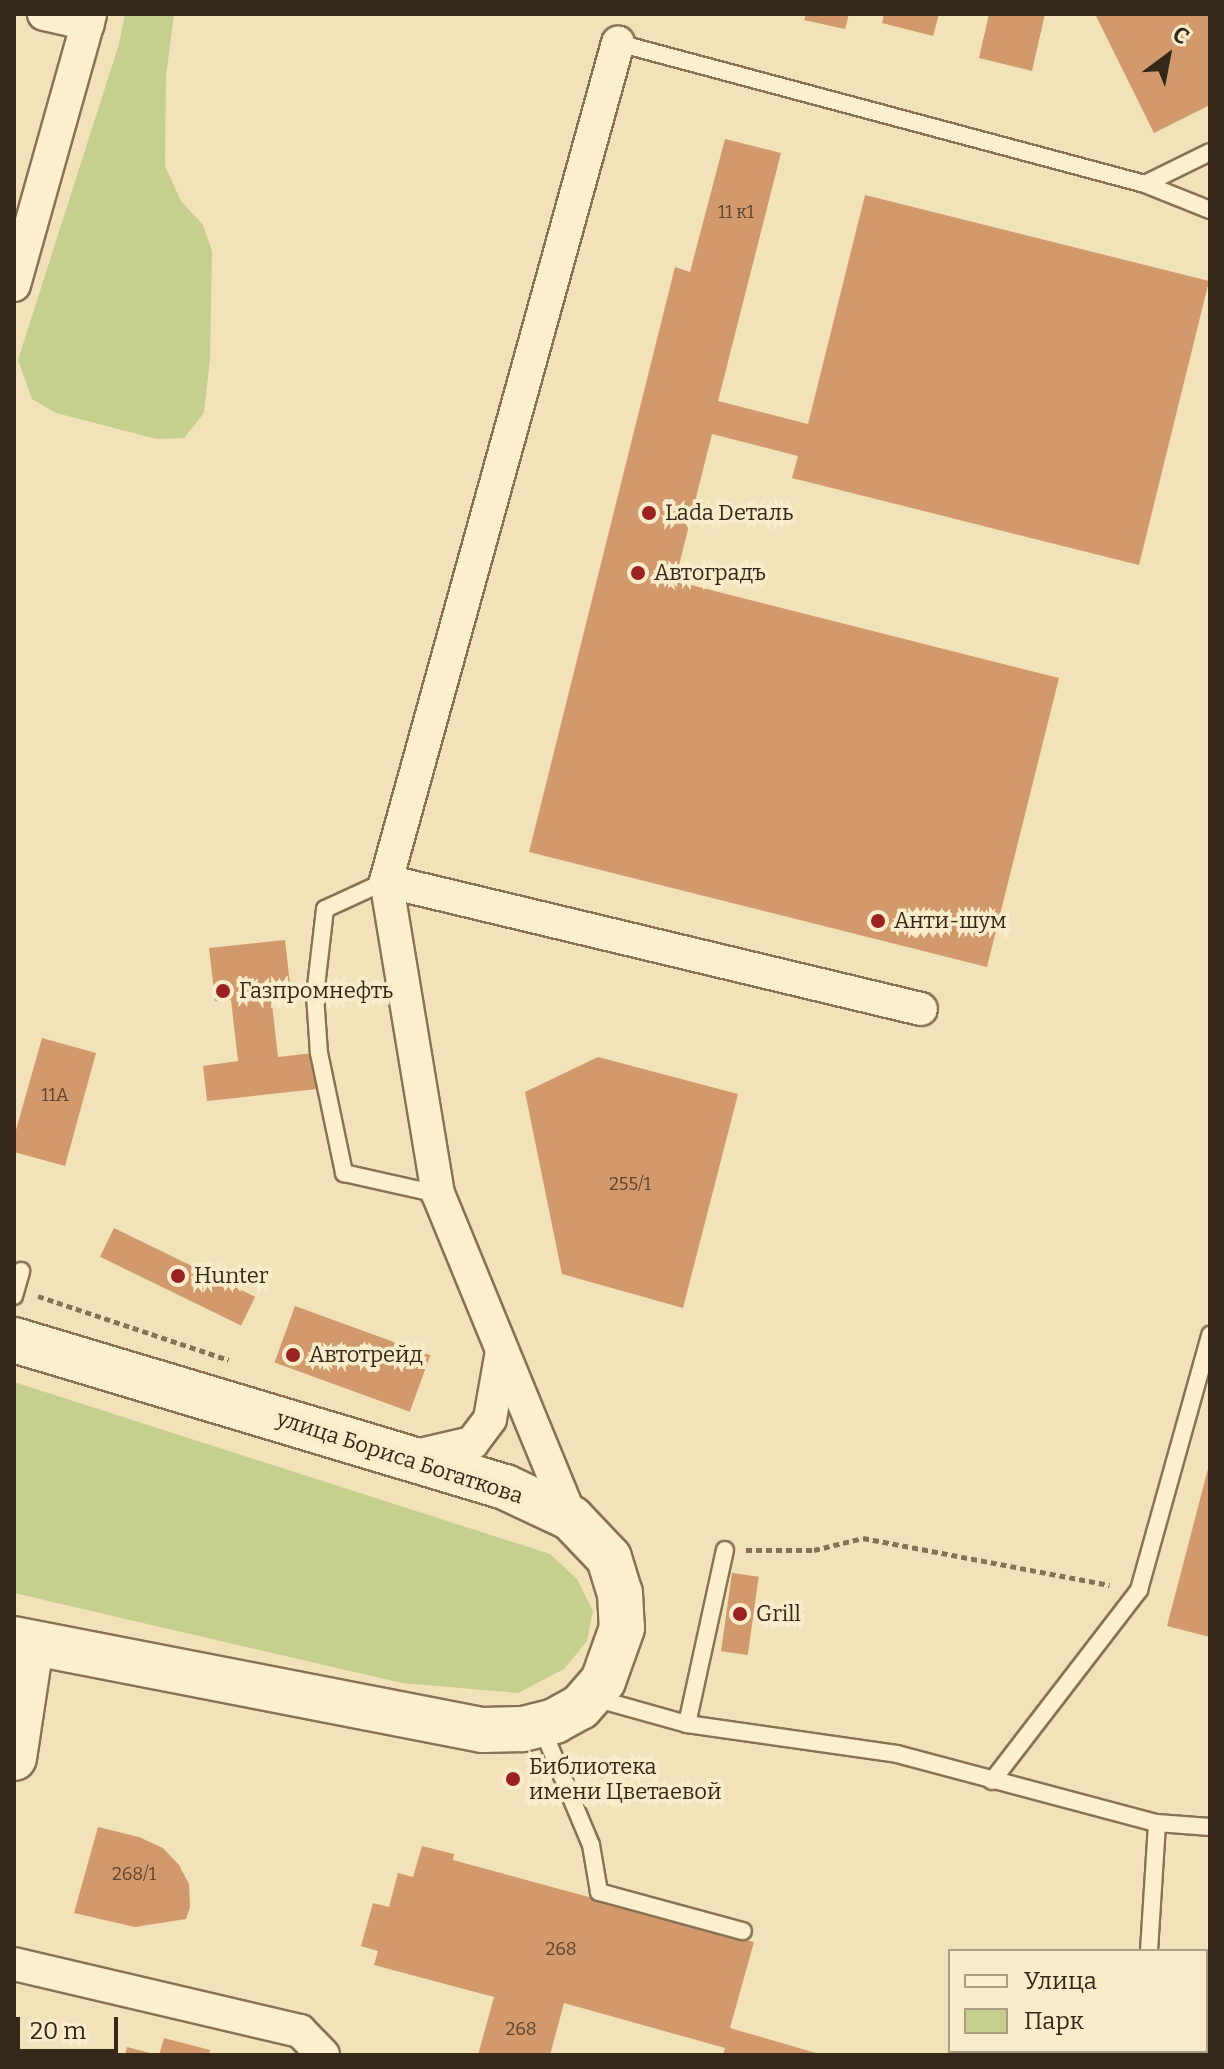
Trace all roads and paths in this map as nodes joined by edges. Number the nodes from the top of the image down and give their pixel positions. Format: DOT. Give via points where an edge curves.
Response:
graph roads {
  1 [pos="44,14"];
  2 [pos="89,19"];
  3 [pos="618,43"];
  4 [pos="1210,152"];
  5 [pos="1145,184"];
  6 [pos="1210,210"];
  7 [pos="14,285"];
  8 [pos="386,881"];
  9 [pos="921,1009"];
  10 [pos="438,1194"];
  11 [pos="21,1271"];
  12 [pos="14,1296"];
  13 [pos="1210,1335"];
  14 [pos="14,1340"];
  15 [pos="502,1351"];
  16 [pos="411,1457"];
  17 [pos="571,1518"];
  18 [pos="725,1550"];
  19 [pos="1139,1590"];
  20 [pos="23,1642"];
  21 [pos="589,1697"];
  22 [pos="540,1724"];
  23 [pos="687,1724"];
  24 [pos="14,1758"];
  25 [pos="992,1781"];
  26 [pos="1157,1823"];
  27 [pos="1210,1827"];
  28 [pos="743,1931"];
  29 [pos="1149,1949"];
  30 [pos="14,1964"];
  31 [pos="323,2055"];
  1 -- 2 [label="street"];
  2 -- 7 [label="street"];
  3 -- 5 [label="lane"];
  3 -- 8 [label="street"];
  4 -- 5 [label="lane"];
  5 -- 6 [label="lane"];
  8 -- 9 [label="street"];
  8 -- 10 [label="street"];
  8 -- 10 [label="lane" via="325,909 315,995 319,1053 344,1173"];
  10 -- 15 [label="street"];
  11 -- 12 [label="lane"];
  13 -- 19 [label="lane"];
  14 -- 16 [label="main road, улица Бориса Богаткова"];
  15 -- 16 [label="street" via="490,1419 472,1443"];
  15 -- 17 [label="street"];
  16 -- 17 [label="main road, улица Бориса Богаткова" via="505,1487"];
  17 -- 21 [label="main road, улица Бориса Богаткова" via="609,1558 620,1593 622,1628 614,1657"];
  18 -- 19 [label="path" via="814,1550 863,1538"];
  18 -- 23 [label="lane"];
  19 -- 25 [label="lane"];
  20 -- 22 [label="main road, улица Бориса Богаткова" via="424,1721 482,1730"];
  20 -- 24 [label="main road"];
  21 -- 22 [label="main road, улица Бориса Богаткова" via="555,1721"];
  21 -- 23 [label="lane"];
  22 -- 28 [label="lane" via="591,1845 599,1892"];
  23 -- 25 [label="lane" via="897,1754"];
  25 -- 26 [label="lane"];
  26 -- 27 [label="lane"];
  26 -- 29 [label="lane"];
  30 -- 31 [label="street" via="300,2031"];
}
